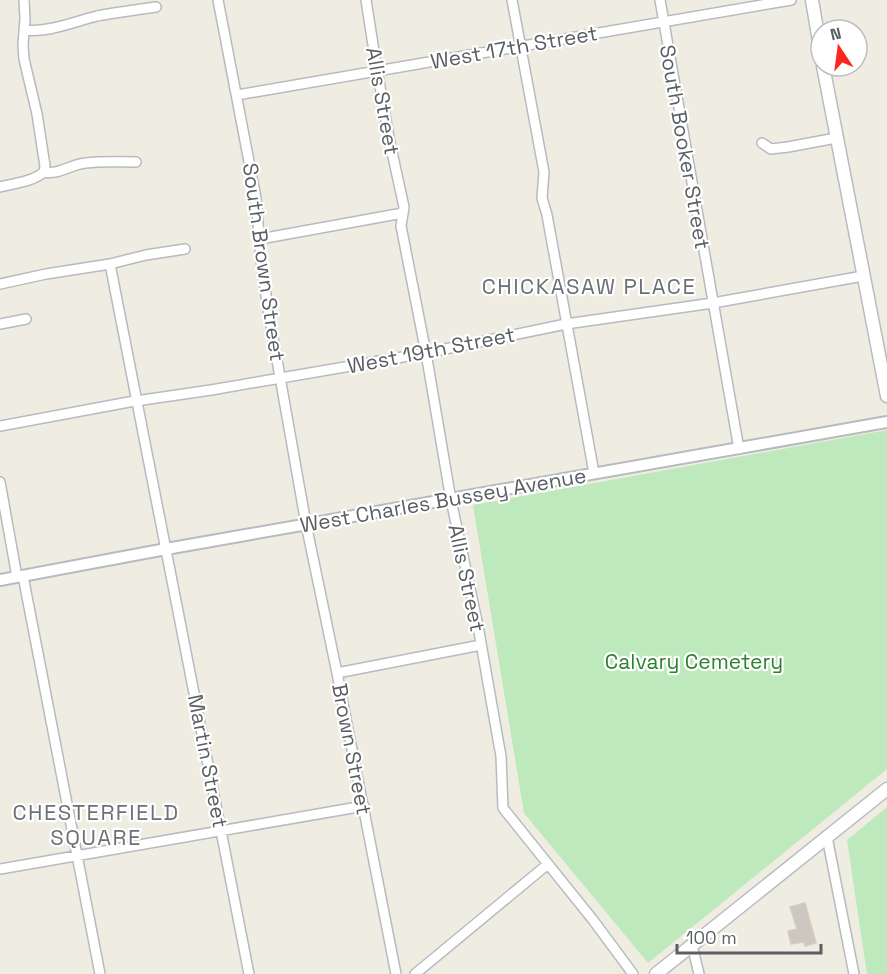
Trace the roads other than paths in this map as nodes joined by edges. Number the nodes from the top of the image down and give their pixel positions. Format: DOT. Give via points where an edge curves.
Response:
graph roads {
  1 [pos="24,0"];
  2 [pos="218,0"];
  3 [pos="366,0"];
  4 [pos="512,0"];
  5 [pos="660,0"];
  6 [pos="791,0"];
  7 [pos="812,0"];
  8 [pos="156,7"];
  9 [pos="815,18"];
  10 [pos="663,22"];
  11 [pos="24,30"];
  12 [pos="520,47"];
  13 [pos="377,70"];
  14 [pos="825,78"];
  15 [pos="237,95"];
  16 [pos="836,138"];
  17 [pos="762,142"];
  18 [pos="135,162"];
  19 [pos="44,172"];
  20 [pos="0,187"];
  21 [pos="403,213"];
  22 [pos="260,239"];
  23 [pos="185,249"];
  24 [pos="110,264"];
  25 [pos="863,276"];
  26 [pos="0,284"];
  27 [pos="713,303"];
  28 [pos="26,319"];
  29 [pos="0,324"];
  30 [pos="566,324"];
  31 [pos="426,352"];
  32 [pos="282,378"];
  33 [pos="887,396"];
  34 [pos="136,401"];
  35 [pos="887,422"];
  36 [pos="0,426"];
  37 [pos="739,449"];
  38 [pos="594,473"];
  39 [pos="0,482"];
  40 [pos="451,500"];
  41 [pos="306,524"];
  42 [pos="166,549"];
  43 [pos="20,576"];
  44 [pos="0,580"];
  45 [pos="481,645"];
  46 [pos="338,673"];
  47 [pos="887,789"];
  48 [pos="364,806"];
  49 [pos="221,831"];
  50 [pos="827,837"];
  51 [pos="78,855"];
  52 [pos="548,864"];
  53 [pos="0,869"];
  54 [pos="692,945"];
  55 [pos="100,974"];
  56 [pos="249,974"];
  57 [pos="396,974"];
  58 [pos="415,974"];
  59 [pos="633,974"];
  60 [pos="656,974"];
  61 [pos="699,974"];
  62 [pos="854,974"];
  1 -- 11 [label="street"];
  2 -- 15 [label="street, South Brown Street"];
  3 -- 13 [label="street, Allis Street"];
  4 -- 12 [label="street"];
  5 -- 10 [label="street, South Booker Street"];
  6 -- 10 [label="street, West 17th Street"];
  7 -- 9 [label="main road"];
  8 -- 11 [label="street"];
  10 -- 12 [label="street, West 17th Street"];
  10 -- 27 [label="street, South Booker Street"];
  11 -- 19 [label="street" via="24,59 37,114"];
  12 -- 13 [label="street, West 17th Street"];
  12 -- 30 [label="street" via="544,172 542,198"];
  13 -- 15 [label="street, West 17th Street"];
  13 -- 21 [label="street, Allis Street"];
  14 -- 16 [label="main road"];
  15 -- 22 [label="street, South Brown Street"];
  16 -- 17 [label="street" via="771,149"];
  16 -- 25 [label="main road"];
  18 -- 19 [label="street" via="88,162 56,174"];
  19 -- 20 [label="street" via="31,180"];
  21 -- 22 [label="street"];
  21 -- 31 [label="street, Allis Street" via="401,226"];
  22 -- 32 [label="street, South Brown Street" via="268,309"];
  23 -- 24 [label="street"];
  24 -- 26 [label="street"];
  24 -- 34 [label="street, Martin Street"];
  25 -- 27 [label="street, West 19th Street"];
  25 -- 33 [label="main road"];
  27 -- 30 [label="street, West 19th Street"];
  27 -- 37 [label="street, South Booker Street"];
  28 -- 29 [label="street"];
  30 -- 31 [label="street, West 19th Street"];
  30 -- 38 [label="street"];
  31 -- 32 [label="street, West 19th Street"];
  31 -- 40 [label="street, Allis Street"];
  32 -- 34 [label="street, West 19th Street"];
  32 -- 41 [label="street, South Brown Street"];
  34 -- 36 [label="street, West 19th Street"];
  34 -- 42 [label="street, Martin Street"];
  35 -- 37 [label="street, West Charles Bussey Avenue"];
  37 -- 38 [label="street, West Charles Bussey Avenue"];
  38 -- 40 [label="street, West Charles Bussey Avenue"];
  39 -- 43 [label="street"];
  40 -- 41 [label="street, West Charles Bussey Avenue"];
  40 -- 45 [label="street, Allis Street"];
  41 -- 42 [label="street, West Charles Bussey Avenue"];
  41 -- 46 [label="street, Brown Street"];
  42 -- 43 [label="street, West Charles Bussey Avenue"];
  42 -- 49 [label="street, Martin Street"];
  43 -- 44 [label="street, West Charles Bussey Avenue"];
  43 -- 51 [label="street"];
  45 -- 46 [label="street"];
  45 -- 52 [label="street, Allis Street" via="501,756 503,808"];
  46 -- 48 [label="street, Brown Street"];
  47 -- 50 [label="main road"];
  48 -- 49 [label="street"];
  48 -- 57 [label="street, Brown Street"];
  49 -- 51 [label="street"];
  49 -- 56 [label="street, Martin Street"];
  50 -- 54 [label="main road"];
  50 -- 62 [label="street"];
  51 -- 53 [label="street"];
  51 -- 55 [label="street"];
  52 -- 58 [label="street"];
  52 -- 59 [label="street, Allis Street"];
  54 -- 60 [label="main road"];
  54 -- 61 [label="street"];
}
